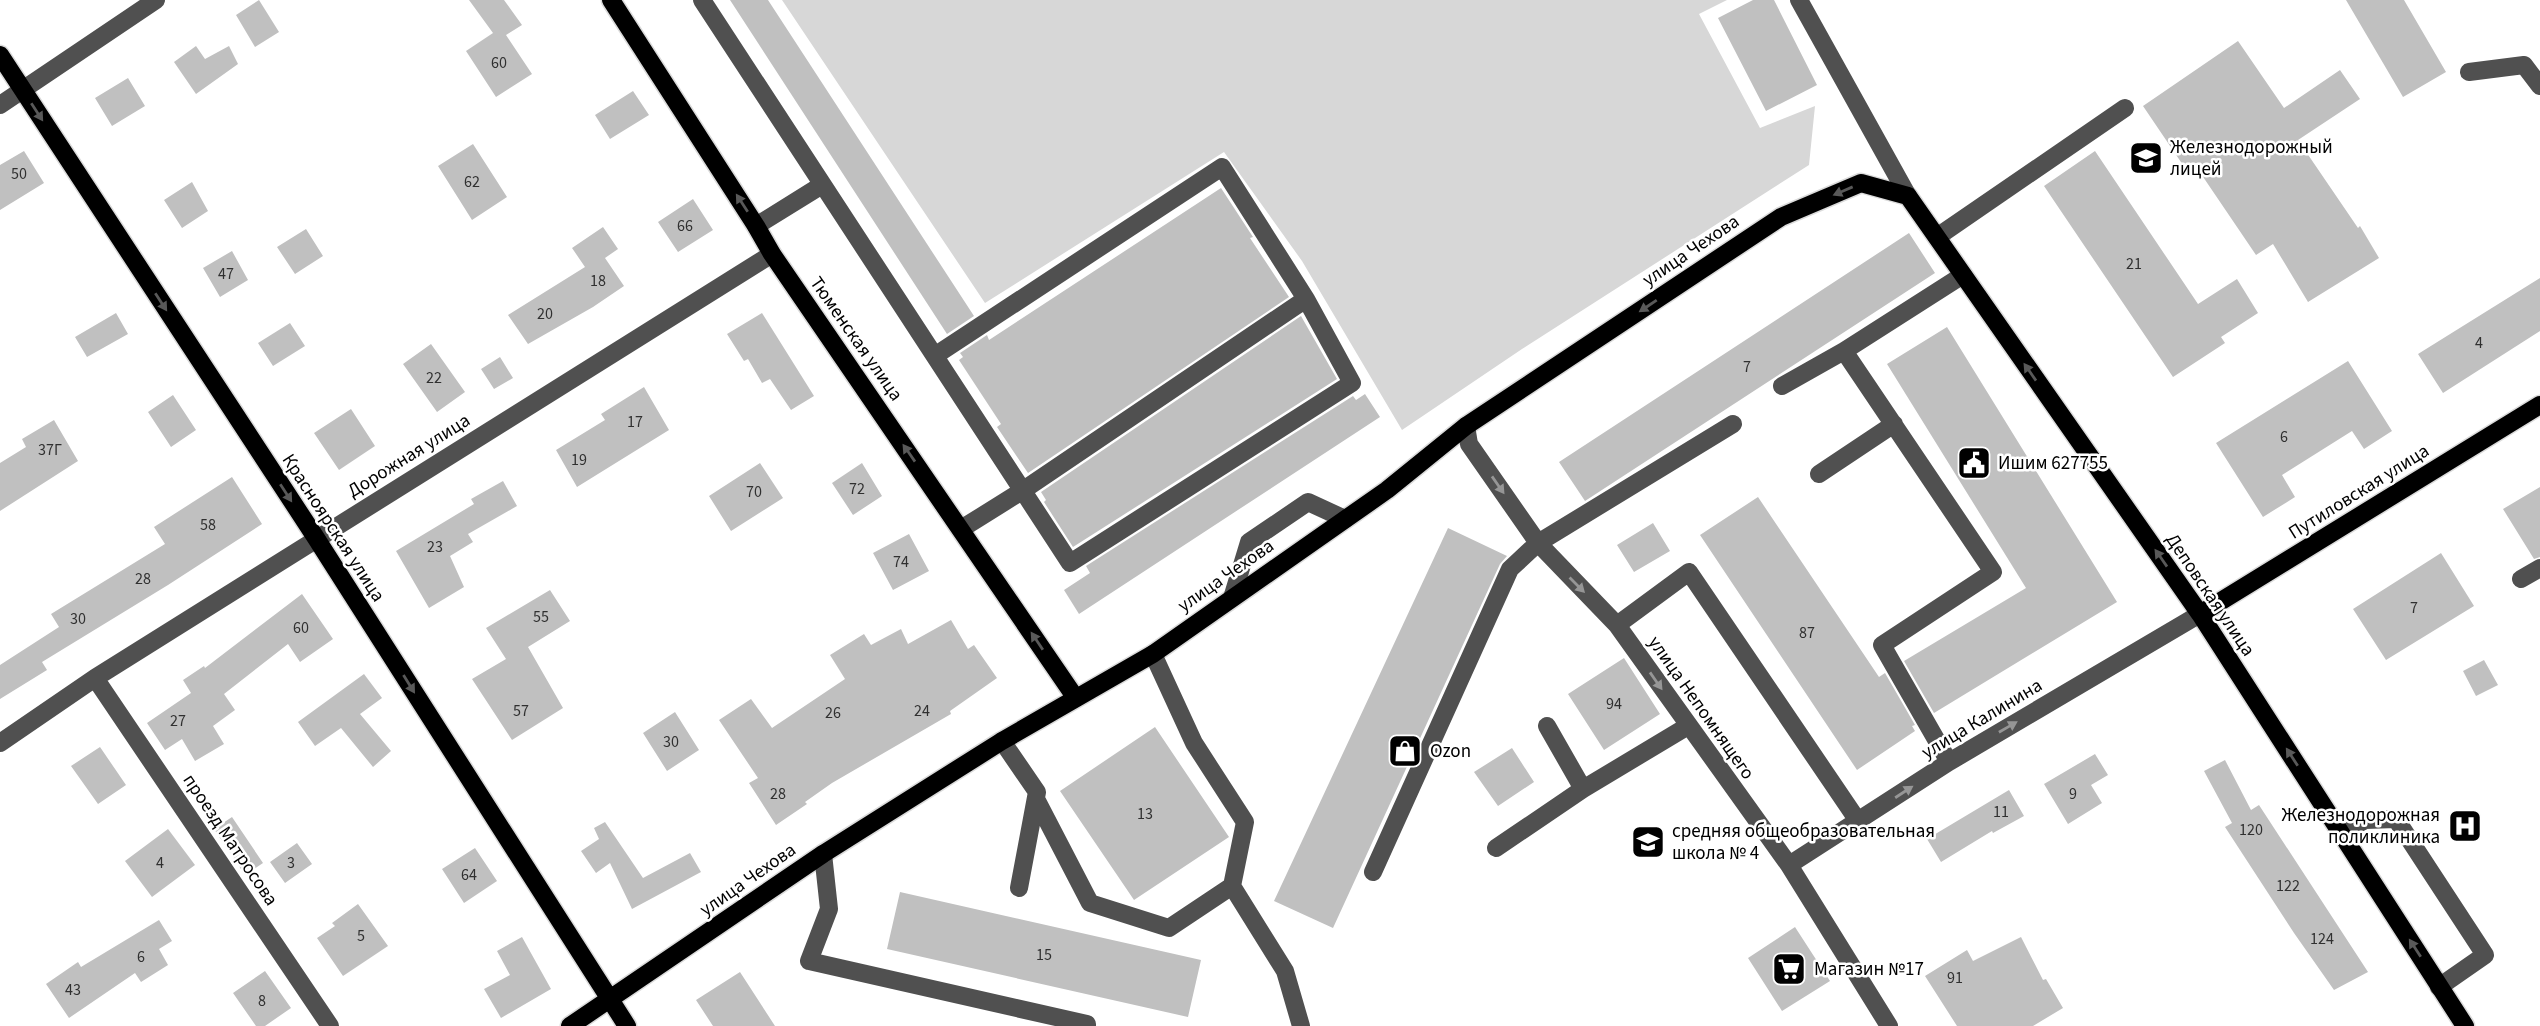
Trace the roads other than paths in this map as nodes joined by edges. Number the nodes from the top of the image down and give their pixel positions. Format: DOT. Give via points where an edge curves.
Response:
graph roads {
  1 [pos="156,0"];
  2 [pos="611,0"];
  3 [pos="702,0"];
  4 [pos="1799,0"];
  5 [pos="0,55"];
  6 [pos="2469,72"];
  7 [pos="2540,86"];
  8 [pos="23,90"];
  9 [pos="0,105"];
  10 [pos="2125,108"];
  11 [pos="822,185"];
  12 [pos="1908,196"];
  13 [pos="756,226"];
  14 [pos="1937,237"];
  15 [pos="772,254"];
  16 [pos="1963,275"];
  17 [pos="1306,299"];
  18 [pos="1844,351"];
  19 [pos="936,355"];
  20 [pos="1782,386"];
  21 [pos="2540,405"];
  22 [pos="1733,424"];
  23 [pos="1894,424"];
  24 [pos="1466,426"];
  25 [pos="1819,474"];
  26 [pos="1022,491"];
  27 [pos="1345,519"];
  28 [pos="961,529"];
  29 [pos="316,538"];
  30 [pos="1538,543"];
  31 [pos="2540,568"];
  32 [pos="2521,579"];
  33 [pos="1232,598"];
  34 [pos="2200,614"];
  35 [pos="1617,625"];
  36 [pos="1153,654"];
  37 [pos="95,678"];
  38 [pos="1075,697"];
  39 [pos="1547,726"];
  40 [pos="1688,726"];
  41 [pos="1002,741"];
  42 [pos="0,743"];
  43 [pos="1949,762"];
  44 [pos="1583,789"];
  45 [pos="1035,799"];
  46 [pos="1858,821"];
  47 [pos="2341,833"];
  48 [pos="1496,848"];
  49 [pos="823,854"];
  50 [pos="1789,865"];
  51 [pos="1373,872"];
  52 [pos="1233,886"];
  53 [pos="1019,888"];
  54 [pos="2440,987"];
  55 [pos="610,1001"];
  56 [pos="330,1026"];
  57 [pos="570,1026"];
  58 [pos="627,1026"];
  59 [pos="1087,1026"];
  60 [pos="1301,1026"];
  61 [pos="1889,1026"];
  62 [pos="2465,1026"];
  1 -- 8 [label="street"];
  13 -- 2 [label="main road, Тюменская улица, one-way"];
  3 -- 11 [label="street"];
  4 -- 12 [label="street"];
  5 -- 8 [label="main road, Красноярская улица"];
  6 -- 7 [label="street" via="2524,65"];
  8 -- 9 [label="street"];
  8 -- 29 [label="main road, Красноярская улица, one-way"];
  10 -- 14 [label="street"];
  11 -- 13 [label="street"];
  11 -- 19 [label="street"];
  12 -- 14 [label="main road, Деповская улица"];
  12 -- 24 [label="main road, улица Чехова, one-way" via="1861,183 1781,217"];
  13 -- 15 [label="main road, Тюменская улица"];
  14 -- 16 [label="main road, Деповская улица"];
  28 -- 15 [label="main road, Тюменская улица, one-way"];
  15 -- 29 [label="street, Дорожная улица"];
  16 -- 18 [label="street"];
  34 -- 16 [label="main road, Деповская улица, one-way"];
  17 -- 19 [label="street" via="1222,167"];
  17 -- 26 [label="street"];
  17 -- 26 [label="street" via="1352,383 1070,563"];
  18 -- 20 [label="street"];
  18 -- 23 [label="street"];
  19 -- 26 [label="street"];
  21 -- 34 [label="main road, Путиловская улица"];
  22 -- 30 [label="street"];
  23 -- 25 [label="street"];
  23 -- 43 [label="street" via="1993,572 1882,645"];
  24 -- 27 [label="main road, улица Чехова"];
  24 -- 30 [label="street, улица Непомнящего, one-way" via="1469,444"];
  26 -- 28 [label="street"];
  27 -- 33 [label="main road, улица Чехова"];
  27 -- 33 [label="street" via="1308,502 1249,542"];
  38 -- 28 [label="main road, Тюменская улица, one-way"];
  29 -- 37 [label="street, Дорожная улица"];
  29 -- 55 [label="main road, Красноярская улица, one-way"];
  30 -- 35 [label="street, улица Непомнящего, one-way"];
  30 -- 51 [label="street" via="1510,569"];
  31 -- 32 [label="street"];
  33 -- 36 [label="main road, улица Чехова"];
  43 -- 34 [label="street, улица Калинина, one-way"];
  47 -- 34 [label="main road, Деповская улица, one-way"];
  35 -- 40 [label="street, улица Непомнящего, one-way"];
  35 -- 46 [label="street" via="1689,572"];
  36 -- 38 [label="main road, улица Чехова"];
  36 -- 52 [label="street" via="1194,743 1245,822"];
  37 -- 42 [label="street, Дорожная улица"];
  37 -- 56 [label="street, проезд Матросова"];
  38 -- 41 [label="main road, улица Чехова"];
  39 -- 44 [label="street"];
  40 -- 44 [label="street"];
  40 -- 50 [label="street, улица Непомнящего"];
  41 -- 45 [label="street" via="1037,792"];
  41 -- 49 [label="main road, улица Чехова"];
  46 -- 43 [label="street, улица Калинина, one-way"];
  44 -- 48 [label="street"];
  45 -- 52 [label="street" via="1090,903 1169,928"];
  45 -- 53 [label="street"];
  46 -- 50 [label="street, улица Калинина"];
  54 -- 47 [label="main road, Деповская улица, one-way"];
  47 -- 54 [label="street" via="2365,820 2396,819 2485,954"];
  49 -- 55 [label="main road, улица Чехова"];
  49 -- 59 [label="street" via="829,909 809,961"];
  50 -- 61 [label="street, улица Непомнящего"];
  52 -- 60 [label="street" via="1285,971"];
  54 -- 62 [label="main road, Деповская улица"];
  55 -- 57 [label="main road, улица Чехова"];
  55 -- 58 [label="main road, Красноярская улица"];
}
